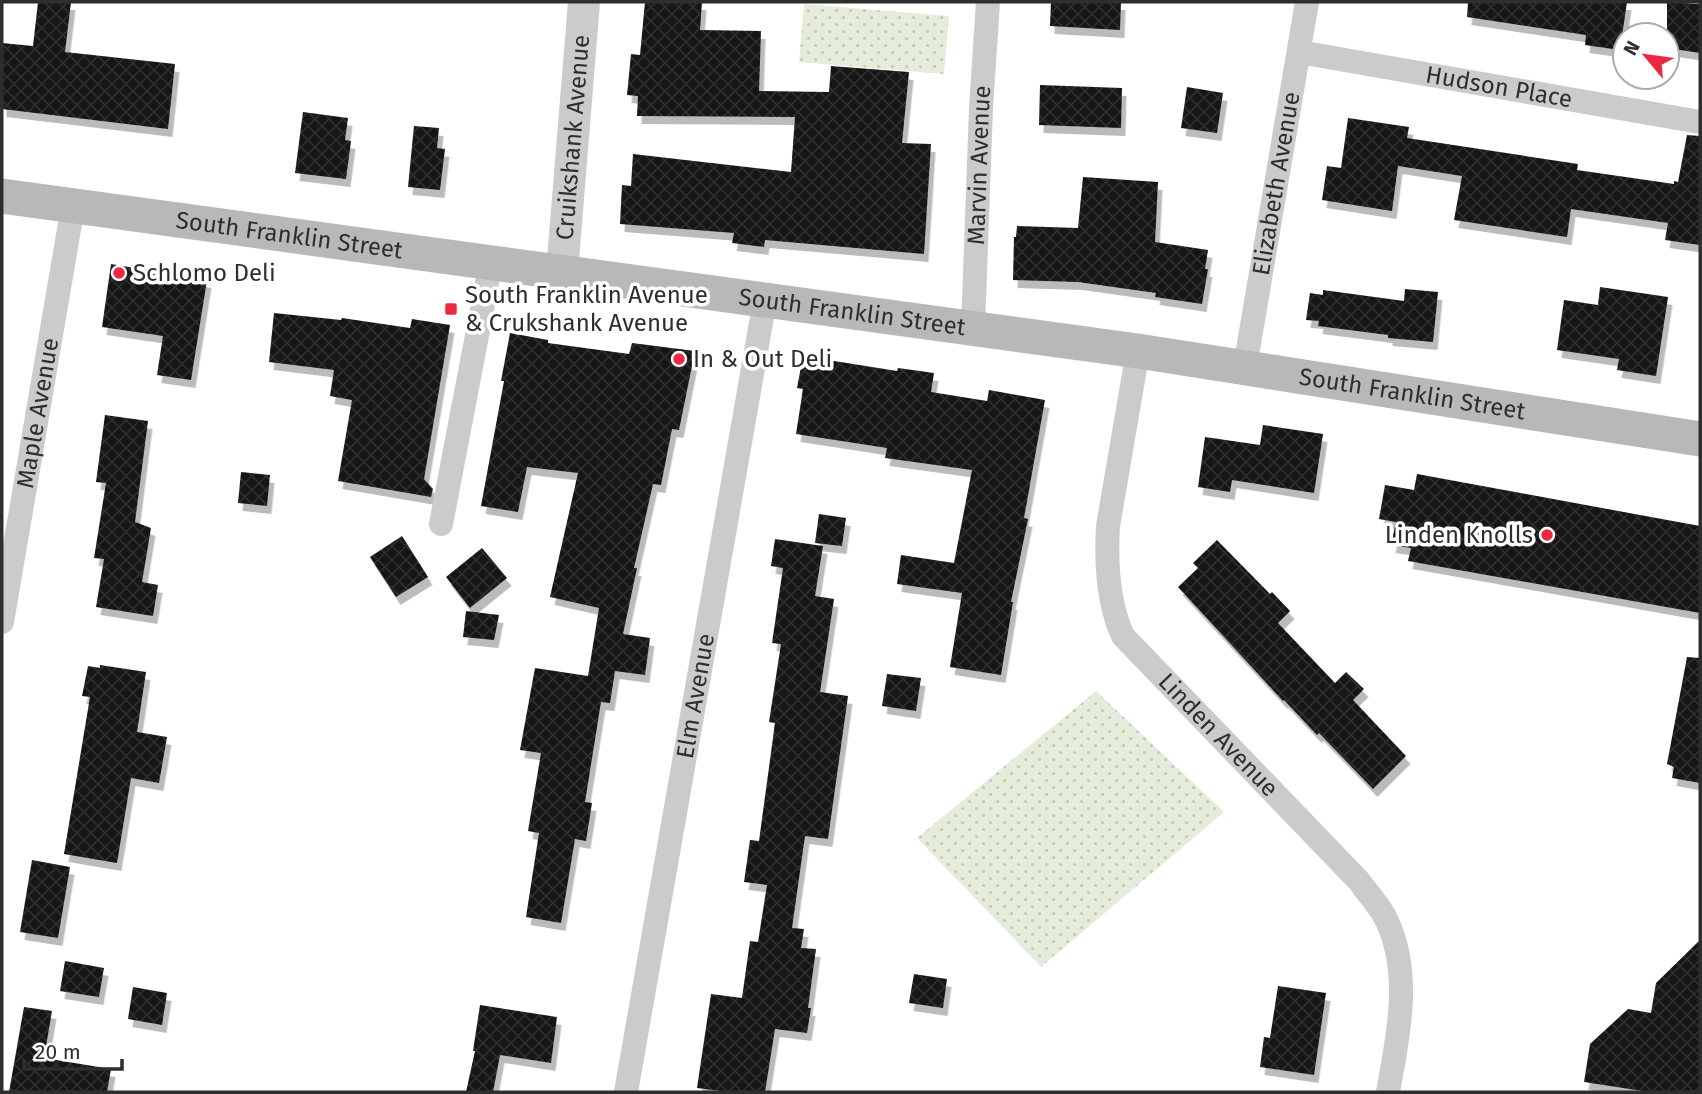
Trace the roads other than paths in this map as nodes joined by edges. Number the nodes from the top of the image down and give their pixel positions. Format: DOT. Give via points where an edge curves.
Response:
graph roads {
  1 [pos="584,2"];
  2 [pos="988,2"];
  3 [pos="1307,2"];
  4 [pos="1299,52"];
  5 [pos="1700,122"];
  6 [pos="2,196"];
  7 [pos="74,206"];
  8 [pos="491,262"];
  9 [pos="562,272"];
  10 [pos="765,300"];
  11 [pos="972,328"];
  12 [pos="1138,351"];
  13 [pos="1245,367"];
  14 [pos="1700,439"];
  15 [pos="441,524"];
  16 [pos="2,622"];
  17 [pos="626,1092"];
  18 [pos="1388,1092"];
  1 -- 9 [label="street, Cruikshank Avenue"];
  2 -- 11 [label="street, Marvin Avenue"];
  3 -- 4 [label="street, Elizabeth Avenue"];
  4 -- 5 [label="street, Hudson Place"];
  4 -- 13 [label="street, Elizabeth Avenue"];
  6 -- 7 [label="main road, South Franklin Street"];
  7 -- 8 [label="main road, South Franklin Street"];
  7 -- 16 [label="street, Maple Avenue"];
  8 -- 9 [label="main road, South Franklin Street"];
  8 -- 15 [label="street"];
  9 -- 10 [label="main road, South Franklin Street"];
  10 -- 11 [label="main road, South Franklin Street"];
  10 -- 17 [label="street, Elm Avenue"];
  11 -- 12 [label="main road, South Franklin Street"];
  12 -- 13 [label="main road, South Franklin Street"];
  12 -- 18 [label="street, Linden Avenue" via="1108,526 1114,618 1123,636 1359,881 1387,919 1398,950 1401,1018"];
  13 -- 14 [label="main road, South Franklin Street"];
}
